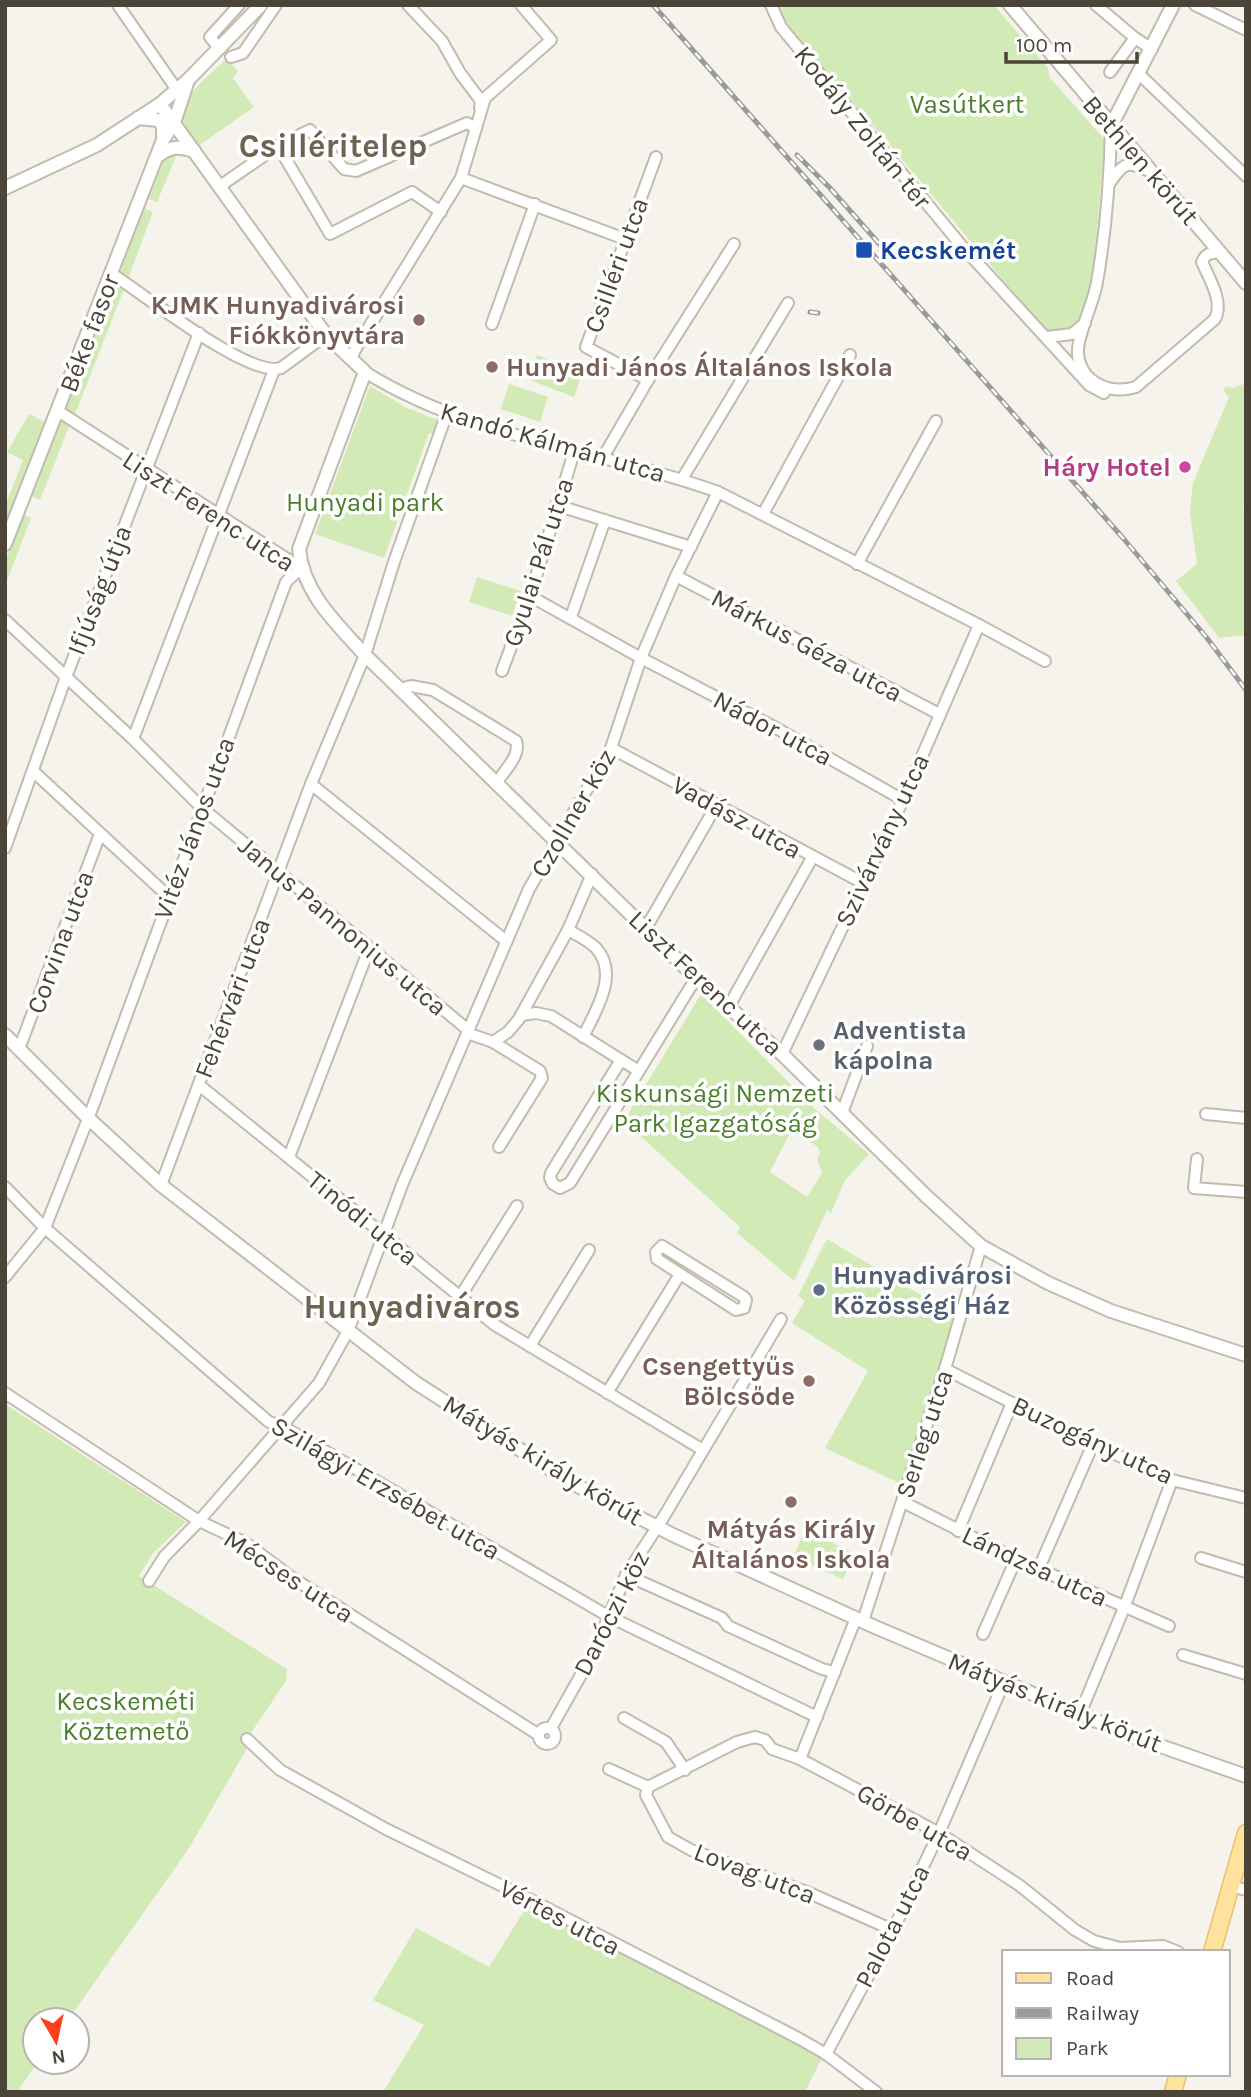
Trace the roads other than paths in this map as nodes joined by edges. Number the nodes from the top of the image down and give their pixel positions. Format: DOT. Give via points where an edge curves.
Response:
graph roads {
  1 [pos="118,5"];
  2 [pos="239,5"];
  3 [pos="261,5"];
  4 [pos="276,5"];
  5 [pos="408,5"];
  6 [pos="521,5"];
  7 [pos="771,5"];
  8 [pos="1010,5"];
  9 [pos="1096,5"];
  10 [pos="1173,5"];
  11 [pos="1195,5"];
  12 [pos="1246,30"];
  13 [pos="1135,38"];
  14 [pos="230,39"];
  15 [pos="250,44"];
  16 [pos="1152,48"];
  17 [pos="220,49"];
  18 [pos="231,57"];
  19 [pos="1110,72"];
  20 [pos="1139,74"];
  21 [pos="188,80"];
  22 [pos="177,90"];
  23 [pos="160,104"];
  24 [pos="480,108"];
  25 [pos="138,118"];
  26 [pos="158,120"];
  27 [pos="174,123"];
  28 [pos="1111,126"];
  29 [pos="477,128"];
  30 [pos="163,140"];
  31 [pos="278,146"];
  32 [pos="194,151"];
  33 [pos="158,156"];
  34 [pos="656,157"];
  35 [pos="1152,172"];
  36 [pos="1246,176"];
  37 [pos="461,178"];
  38 [pos="1109,184"];
  39 [pos="219,186"];
  40 [pos="5,188"];
  41 [pos="535,204"];
  42 [pos="441,212"];
  43 [pos="625,239"];
  44 [pos="734,244"];
  45 [pos="1221,253"];
  46 [pos="112,274"];
  47 [pos="1246,283"];
  48 [pos="788,303"];
  49 [pos="492,324"];
  50 [pos="1086,325"];
  51 [pos="199,333"];
  52 [pos="326,335"];
  53 [pos="1047,337"];
  54 [pos="1186,352"];
  55 [pos="850,355"];
  56 [pos="351,359"];
  57 [pos="1069,362"];
  58 [pos="274,370"];
  59 [pos="365,372"];
  60 [pos="1085,372"];
  61 [pos="648,380"];
  62 [pos="1104,393"];
  63 [pos="58,411"];
  64 [pos="447,413"];
  65 [pos="936,421"];
  66 [pos="574,452"];
  67 [pos="602,459"];
  68 [pos="145,469"];
  69 [pos="682,479"];
  70 [pos="718,492"];
  71 [pos="556,506"];
  72 [pos="763,514"];
  73 [pos="219,516"];
  74 [pos="606,520"];
  75 [pos="5,544"];
  76 [pos="691,547"];
  77 [pos="857,564"];
  78 [pos="301,568"];
  79 [pos="676,576"];
  80 [pos="530,596"];
  81 [pos="571,617"];
  82 [pos="5,620"];
  83 [pos="979,625"];
  84 [pos="365,654"];
  85 [pos="641,658"];
  86 [pos="1045,661"];
  87 [pos="502,671"];
  88 [pos="66,677"];
  89 [pos="400,689"];
  90 [pos="939,714"];
  91 [pos="133,739"];
  92 [pos="611,748"];
  93 [pos="34,772"];
  94 [pos="497,782"];
  95 [pos="311,784"];
  96 [pos="903,800"];
  97 [pos="716,806"];
  98 [pos="201,807"];
  99 [pos="100,834"];
  100 [pos="557,842"];
  101 [pos="5,848"];
  102 [pos="812,858"];
  103 [pos="279,873"];
  104 [pos="592,874"];
  105 [pos="863,883"];
  106 [pos="169,897"];
  107 [pos="646,928"];
  108 [pos="568,930"];
  109 [pos="506,941"];
  110 [pos="369,949"];
  111 [pos="696,978"];
  112 [pos="729,1006"];
  113 [pos="521,1015"];
  114 [pos="467,1031"];
  115 [pos="5,1035"];
  116 [pos="583,1037"];
  117 [pos="493,1042"];
  118 [pos="867,1046"];
  119 [pos="19,1049"];
  120 [pos="782,1054"];
  121 [pos="616,1057"];
  122 [pos="639,1070"];
  123 [pos="199,1085"];
  124 [pos="842,1113"];
  125 [pos="1206,1114"];
  126 [pos="88,1118"];
  127 [pos="1246,1118"];
  128 [pos="499,1147"];
  129 [pos="289,1157"];
  130 [pos="1197,1159"];
  131 [pos="161,1185"];
  132 [pos="5,1187"];
  133 [pos="1246,1192"];
  134 [pos="517,1206"];
  135 [pos="45,1228"];
  136 [pos="383,1234"];
  137 [pos="982,1246"];
  138 [pos="589,1250"];
  139 [pos="680,1274"];
  140 [pos="5,1278"];
  141 [pos="460,1297"];
  142 [pos="781,1320"];
  143 [pos="348,1331"];
  144 [pos="530,1346"];
  145 [pos="1246,1355"];
  146 [pos="945,1369"];
  147 [pos="5,1393"];
  148 [pos="607,1393"];
  149 [pos="1012,1403"];
  150 [pos="282,1426"];
  151 [pos="1093,1444"];
  152 [pos="703,1450"];
  153 [pos="1172,1480"];
  154 [pos="1246,1498"];
  155 [pos="903,1502"];
  156 [pos="199,1521"];
  157 [pos="655,1527"];
  158 [pos="958,1531"];
  159 [pos="1201,1558"];
  160 [pos="1016,1559"];
  161 [pos="1039,1568"];
  162 [pos="1246,1572"];
  163 [pos="626,1575"];
  164 [pos="149,1581"];
  165 [pos="1124,1608"];
  166 [pos="607,1616"];
  167 [pos="859,1620"];
  168 [pos="1169,1626"];
  169 [pos="983,1634"];
  170 [pos="1183,1655"];
  171 [pos="835,1672"];
  172 [pos="1246,1674"];
  173 [pos="1004,1682"];
  174 [pos="1080,1714"];
  175 [pos="817,1717"];
  176 [pos="624,1718"];
  177 [pos="551,1728"];
  178 [pos="247,1739"];
  179 [pos="800,1759"];
  180 [pos="608,1769"];
  181 [pos="685,1770"];
  182 [pos="1246,1776"];
  183 [pos="648,1787"];
  184 [pos="939,1833"];
  185 [pos="1246,1833"];
  186 [pos="1238,1888"];
  187 [pos="893,1930"];
  188 [pos="1173,1950"];
  189 [pos="1213,1950"];
  190 [pos="826,2054"];
  191 [pos="876,2092"];
  1 -- 22 [label="street"];
  2 -- 17 [label="street" via="210,37"];
  3 -- 14 [label="street"];
  4 -- 15 [label="street"];
  5 -- 24 [label="street" via="442,41 481,101"];
  6 -- 24 [label="street" via="551,40 489,93"];
  7 -- 53 [label="street, Kodály Zoltán tér" via="781,27 936,216"];
  8 -- 28 [label="street, Bethlen körút"];
  9 -- 13 [label="street"];
  10 -- 16 [label="street"];
  11 -- 12 [label="street"];
  13 -- 16 [label="street"];
  13 -- 19 [label="street"];
  14 -- 15 [label="street" via="238,46"];
  14 -- 17 [label="street"];
  15 -- 18 [label="street"];
  16 -- 20 [label="street"];
  17 -- 21 [label="street"];
  20 -- 28 [label="street"];
  20 -- 36 [label="street"];
  21 -- 22 [label="street"];
  21 -- 27 [label="street, Béke fasor"];
  22 -- 23 [label="street"];
  23 -- 25 [label="street"];
  23 -- 27 [label="street, Kandó Kálmán utca"];
  24 -- 29 [label="street"];
  25 -- 26 [label="street"];
  25 -- 40 [label="street" via="85,151"];
  26 -- 27 [label="street"];
  26 -- 30 [label="street"];
  27 -- 30 [label="street, Béke fasor"];
  27 -- 32 [label="street, Kandó Kálmán utca"];
  28 -- 35 [label="street, Bethlen körút"];
  28 -- 38 [label="street"];
  29 -- 31 [label="street" via="467,123 356,171 344,169 310,130"];
  29 -- 37 [label="street"];
  30 -- 33 [label="street, Béke fasor"];
  31 -- 39 [label="street"];
  31 -- 42 [label="street" via="330,234 412,192"];
  32 -- 33 [label="street" via="178,147"];
  32 -- 39 [label="street, Kandó Kálmán utca"];
  33 -- 46 [label="street, Béke fasor"];
  34 -- 43 [label="street, Csilléri utca"];
  35 -- 38 [label="street" via="1127,164"];
  35 -- 45 [label="street, Bethlen körút"];
  37 -- 41 [label="street"];
  37 -- 42 [label="street"];
  38 -- 50 [label="street" via="1097,285"];
  39 -- 52 [label="street, Kandó Kálmán utca"];
  41 -- 43 [label="street"];
  41 -- 49 [label="street"];
  42 -- 56 [label="street"];
  43 -- 61 [label="street, Csilléri utca" via="586,347"];
  44 -- 61 [label="street"];
  45 -- 47 [label="street, Bethlen körút"];
  45 -- 60 [label="street, Kodály Zoltán tér" via="1205,256 1202,262 1219,311 1215,318 1147,378 1136,387 1116,390 1103,387"];
  46 -- 51 [label="street"];
  46 -- 63 [label="street, Béke fasor"];
  48 -- 69 [label="street"];
  50 -- 53 [label="street" via="1072,334"];
  50 -- 60 [label="street" via="1078,351"];
  51 -- 58 [label="street" via="236,357"];
  51 -- 68 [label="street, Ifjúság útja"];
  52 -- 56 [label="street, Kandó Kálmán utca"];
  52 -- 58 [label="street"];
  53 -- 57 [label="street, Kodály Zoltán tér"];
  54 -- 62 [label="street" via="1137,391"];
  55 -- 72 [label="street"];
  56 -- 59 [label="street, Kandó Kálmán utca"];
  57 -- 60 [label="street, Kodály Zoltán tér"];
  57 -- 62 [label="street, Kodály Zoltán tér" via="1089,385"];
  58 -- 73 [label="street"];
  59 -- 64 [label="street, Kandó Kálmán utca"];
  59 -- 78 [label="street" via="304,530"];
  60 -- 62 [label="street, Kodály Zoltán tér"];
  61 -- 67 [label="street"];
  63 -- 68 [label="street, Liszt Ferenc utca"];
  63 -- 75 [label="street, Béke fasor"];
  64 -- 66 [label="street, Kandó Kálmán utca"];
  64 -- 84 [label="street, Fehérvári utca"];
  65 -- 77 [label="street"];
  66 -- 67 [label="street, Kandó Kálmán utca"];
  66 -- 71 [label="street, Gyulai Pál utca"];
  67 -- 69 [label="street, Kandó Kálmán utca"];
  68 -- 73 [label="street, Liszt Ferenc utca"];
  68 -- 88 [label="street, Ifjúság útja"];
  69 -- 70 [label="street, Kandó Kálmán utca"];
  70 -- 72 [label="street, Kandó Kálmán utca"];
  70 -- 76 [label="street, Czollner köz"];
  71 -- 74 [label="street"];
  71 -- 80 [label="street, Gyulai Pál utca"];
  72 -- 77 [label="street, Kandó Kálmán utca"];
  73 -- 78 [label="street, Liszt Ferenc utca"];
  73 -- 91 [label="street"];
  74 -- 76 [label="street"];
  74 -- 81 [label="street"];
  76 -- 79 [label="street, Czollner köz"];
  77 -- 83 [label="street, Kandó Kálmán utca"];
  78 -- 84 [label="street, Liszt Ferenc utca" via="314,596"];
  78 -- 98 [label="street, Vitéz János utca" via="286,582"];
  79 -- 85 [label="street, Czollner köz"];
  79 -- 90 [label="street, Márkus Géza utca"];
  80 -- 81 [label="street, Nádor utca"];
  80 -- 87 [label="street, Gyulai Pál utca"];
  81 -- 85 [label="street, Nádor utca"];
  82 -- 88 [label="street, Janus Pannonius utca"];
  83 -- 86 [label="street, Kandó Kálmán utca"];
  83 -- 90 [label="street, Szivárvány utca"];
  84 -- 89 [label="street, Liszt Ferenc utca"];
  84 -- 95 [label="street, Fehérvári utca"];
  85 -- 92 [label="street, Czollner köz"];
  85 -- 96 [label="street, Nádor utca"];
  88 -- 91 [label="street, Janus Pannonius utca"];
  88 -- 93 [label="street, Ifjúság útja"];
  89 -- 94 [label="street, Liszt Ferenc utca"];
  89 -- 94 [label="street" via="433,690 516,741 517,753"];
  90 -- 96 [label="street, Szivárvány utca"];
  91 -- 98 [label="street, Janus Pannonius utca"];
  92 -- 97 [label="street, Vadász utca"];
  92 -- 100 [label="street, Czollner köz"];
  93 -- 99 [label="street"];
  93 -- 101 [label="street, Ifjúság útja"];
  94 -- 100 [label="street, Liszt Ferenc utca"];
  95 -- 103 [label="street, Fehérvári utca"];
  95 -- 109 [label="street"];
  96 -- 105 [label="street, Szivárvány utca"];
  97 -- 102 [label="street, Vadász utca"];
  97 -- 107 [label="street"];
  98 -- 103 [label="street, Janus Pannonius utca"];
  98 -- 106 [label="street, Vitéz János utca"];
  99 -- 106 [label="street"];
  99 -- 119 [label="street, Corvina utca"];
  100 -- 104 [label="street, Liszt Ferenc utca"];
  100 -- 109 [label="street, Czollner köz"];
  102 -- 105 [label="street, Vadász utca"];
  102 -- 112 [label="street"];
  103 -- 110 [label="street, Janus Pannonius utca"];
  103 -- 123 [label="street, Fehérvári utca"];
  104 -- 107 [label="street, Liszt Ferenc utca"];
  104 -- 108 [label="street"];
  105 -- 120 [label="street, Szivárvány utca"];
  106 -- 126 [label="street, Vitéz János utca"];
  107 -- 111 [label="street, Liszt Ferenc utca"];
  108 -- 113 [label="street"];
  108 -- 116 [label="street, Liszt Ferenc utca" via="597,950 606,970 601,999"];
  109 -- 114 [label="street, Czollner köz"];
  110 -- 114 [label="street, Janus Pannonius utca"];
  110 -- 129 [label="street"];
  111 -- 112 [label="street, Liszt Ferenc utca"];
  111 -- 122 [label="street"];
  112 -- 120 [label="street, Liszt Ferenc utca"];
  113 -- 116 [label="street" via="551,1017"];
  113 -- 117 [label="street"];
  114 -- 117 [label="street, Janus Pannonius utca"];
  114 -- 136 [label="street, Czollner köz"];
  115 -- 119 [label="street, Mátyás király körút"];
  116 -- 121 [label="street"];
  117 -- 128 [label="street, Janus Pannonius utca" via="540,1071 542,1078"];
  118 -- 124 [label="street"];
  119 -- 126 [label="street, Mátyás király körút"];
  120 -- 124 [label="street, Liszt Ferenc utca"];
  121 -- 122 [label="street"];
  121 -- 122 [label="street" via="551,1173 553,1184 560,1188 570,1183"];
  123 -- 129 [label="street, Tinódi utca"];
  123 -- 131 [label="street, Fehérvári utca"];
  124 -- 137 [label="street, Liszt Ferenc utca"];
  125 -- 127 [label="street"];
  126 -- 131 [label="street, Mátyás király körút"];
  126 -- 135 [label="street, Vitéz János utca"];
  129 -- 136 [label="street, Tinódi utca"];
  130 -- 133 [label="street" via="1194,1188"];
  131 -- 143 [label="street, Mátyás király körút"];
  132 -- 135 [label="street, Szilágyi Erzsébet utca"];
  134 -- 141 [label="street"];
  135 -- 140 [label="street, Vitéz János utca"];
  135 -- 150 [label="street, Szilágyi Erzsébet utca" via="269,1422"];
  136 -- 141 [label="street, Tinódi utca"];
  136 -- 143 [label="street, Czollner köz"];
  137 -- 145 [label="street, Liszt Ferenc utca" via="1111,1311"];
  137 -- 146 [label="street, Serleg utca"];
  138 -- 144 [label="street"];
  139 -- 139 [label="street" via="736,1310 746,1305 733,1289 666,1247 658,1248 657,1259"];
  139 -- 148 [label="street"];
  141 -- 144 [label="street, Tinódi utca"];
  142 -- 152 [label="street, Daróczi köz"];
  143 -- 150 [label="street, Czollner köz" via="319,1383"];
  143 -- 157 [label="street, Mátyás király körút" via="504,1441"];
  144 -- 148 [label="street, Tinódi utca"];
  146 -- 149 [label="street, Buzogány utca"];
  146 -- 155 [label="street, Serleg utca"];
  147 -- 156 [label="street, Mécses utca"];
  148 -- 152 [label="street, Tinódi utca"];
  149 -- 151 [label="street, Buzogány utca"];
  149 -- 158 [label="street"];
  150 -- 156 [label="street, Czollner köz"];
  150 -- 166 [label="street, Szilágyi Erzsébet utca"];
  151 -- 153 [label="street, Buzogány utca"];
  151 -- 161 [label="street"];
  152 -- 157 [label="street, Daróczi köz"];
  153 -- 154 [label="street, Buzogány utca"];
  153 -- 165 [label="street"];
  155 -- 158 [label="street, Lándzsa utca"];
  155 -- 167 [label="street, Serleg utca"];
  156 -- 164 [label="street, Czollner köz" via="164,1557"];
  156 -- 177 [label="street, Mécses utca" via="246,1543 291,1577 539,1735"];
  157 -- 163 [label="street, Daróczi köz"];
  157 -- 167 [label="street, Mátyás király körút"];
  158 -- 160 [label="street, Lándzsa utca"];
  159 -- 162 [label="street"];
  160 -- 161 [label="street, Lándzsa utca"];
  160 -- 169 [label="street"];
  161 -- 165 [label="street, Lándzsa utca"];
  163 -- 166 [label="street, Daróczi köz"];
  163 -- 171 [label="street"];
  165 -- 168 [label="street, Lándzsa utca"];
  165 -- 174 [label="street"];
  166 -- 175 [label="street, Szilágyi Erzsébet utca"];
  166 -- 177 [label="street, Daróczi köz" via="595,1650"];
  167 -- 171 [label="street, Serleg utca"];
  167 -- 173 [label="street, Mátyás király körút"];
  170 -- 172 [label="street"];
  171 -- 175 [label="street, Serleg utca"];
  173 -- 174 [label="street, Mátyás király körút"];
  173 -- 184 [label="street, Palota utca"];
  174 -- 182 [label="street, Mátyás király körút"];
  175 -- 179 [label="street, Serleg utca"];
  176 -- 181 [label="street" via="666,1742"];
  178 -- 190 [label="street, Vértes utca" via="280,1770 386,1829"];
  179 -- 181 [label="street, Görbe utca" via="755,1737"];
  179 -- 184 [label="street, Görbe utca"];
  180 -- 183 [label="street"];
  181 -- 183 [label="street, Görbe utca"];
  183 -- 187 [label="street, Lovag utca" via="646,1795 668,1837"];
  184 -- 187 [label="street, Palota utca"];
  184 -- 188 [label="street, Görbe utca" via="1094,1941 1120,1948 1163,1946"];
  185 -- 186 [label="main road"];
  186 -- 189 [label="main road"];
  187 -- 190 [label="street, Palota utca"];
  190 -- 191 [label="street, Vértes utca"];
}
